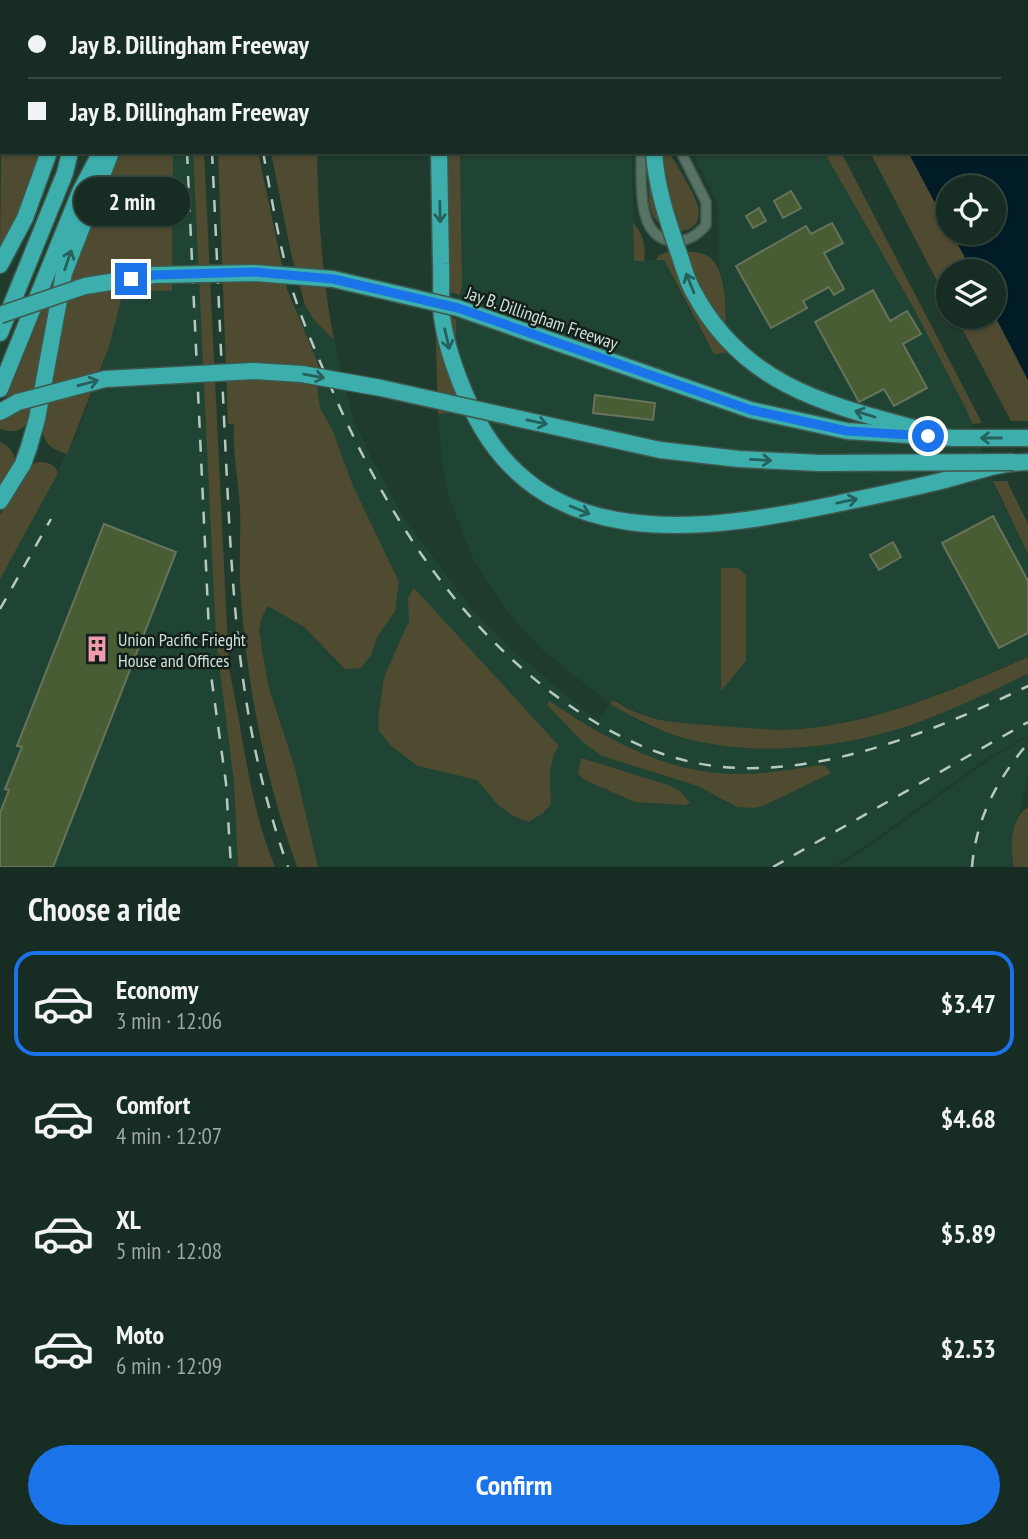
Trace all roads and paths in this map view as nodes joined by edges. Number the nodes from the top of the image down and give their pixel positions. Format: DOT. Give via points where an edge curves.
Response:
graph roads {
  1 [pos="48,154"];
  2 [pos="69,154"];
  3 [pos="90,154"];
  4 [pos="100,154"];
  5 [pos="110,154"];
  6 [pos="439,154"];
  7 [pos="641,154"];
  8 [pos="654,154"];
  9 [pos="682,154"];
  10 [pos="65,173"];
  11 [pos="80,192"];
  12 [pos="0,265"];
  13 [pos="0,271"];
  14 [pos="0,315"];
  15 [pos="0,332"];
  16 [pos="0,389"];
  17 [pos="0,412"];
  18 [pos="954,438"];
  19 [pos="1028,438"];
  20 [pos="1021,462"];
  21 [pos="0,501"];
  1 -- 12 [label="highway" via="25,218"];
  2 -- 10 [label="highway"];
  3 -- 11 [label="highway"];
  4 -- 11 [label="highway"];
  21 -- 5 [label="highway, one-way" via="29,447 64,273"];
  6 -- 20 [label="highway, one-way, bridge" via="442,317 459,381 479,426 497,452 550,497 628,523 732,523"];
  7 -- 9 [label="street" via="644,214 653,233 662,239 684,241 706,225 706,202"];
  18 -- 8 [label="highway, one-way, bridge" via="824,402 742,357 692,290 664,210"];
  10 -- 13 [label="highway"];
  10 -- 15 [label="highway"];
  11 -- 16 [label="highway"];
  14 -- 18 [label="highway, Jay B. Dillingham Freeway, bridge" via="85,286 154,275 254,272 333,279 458,308 751,410 847,431"];
  17 -- 20 [label="highway, one-way, bridge" via="18,402 105,379 265,372 381,388 673,451 739,459"];
  19 -- 18 [label="highway, Jay B. Dillingham Freeway, one-way"];
}
